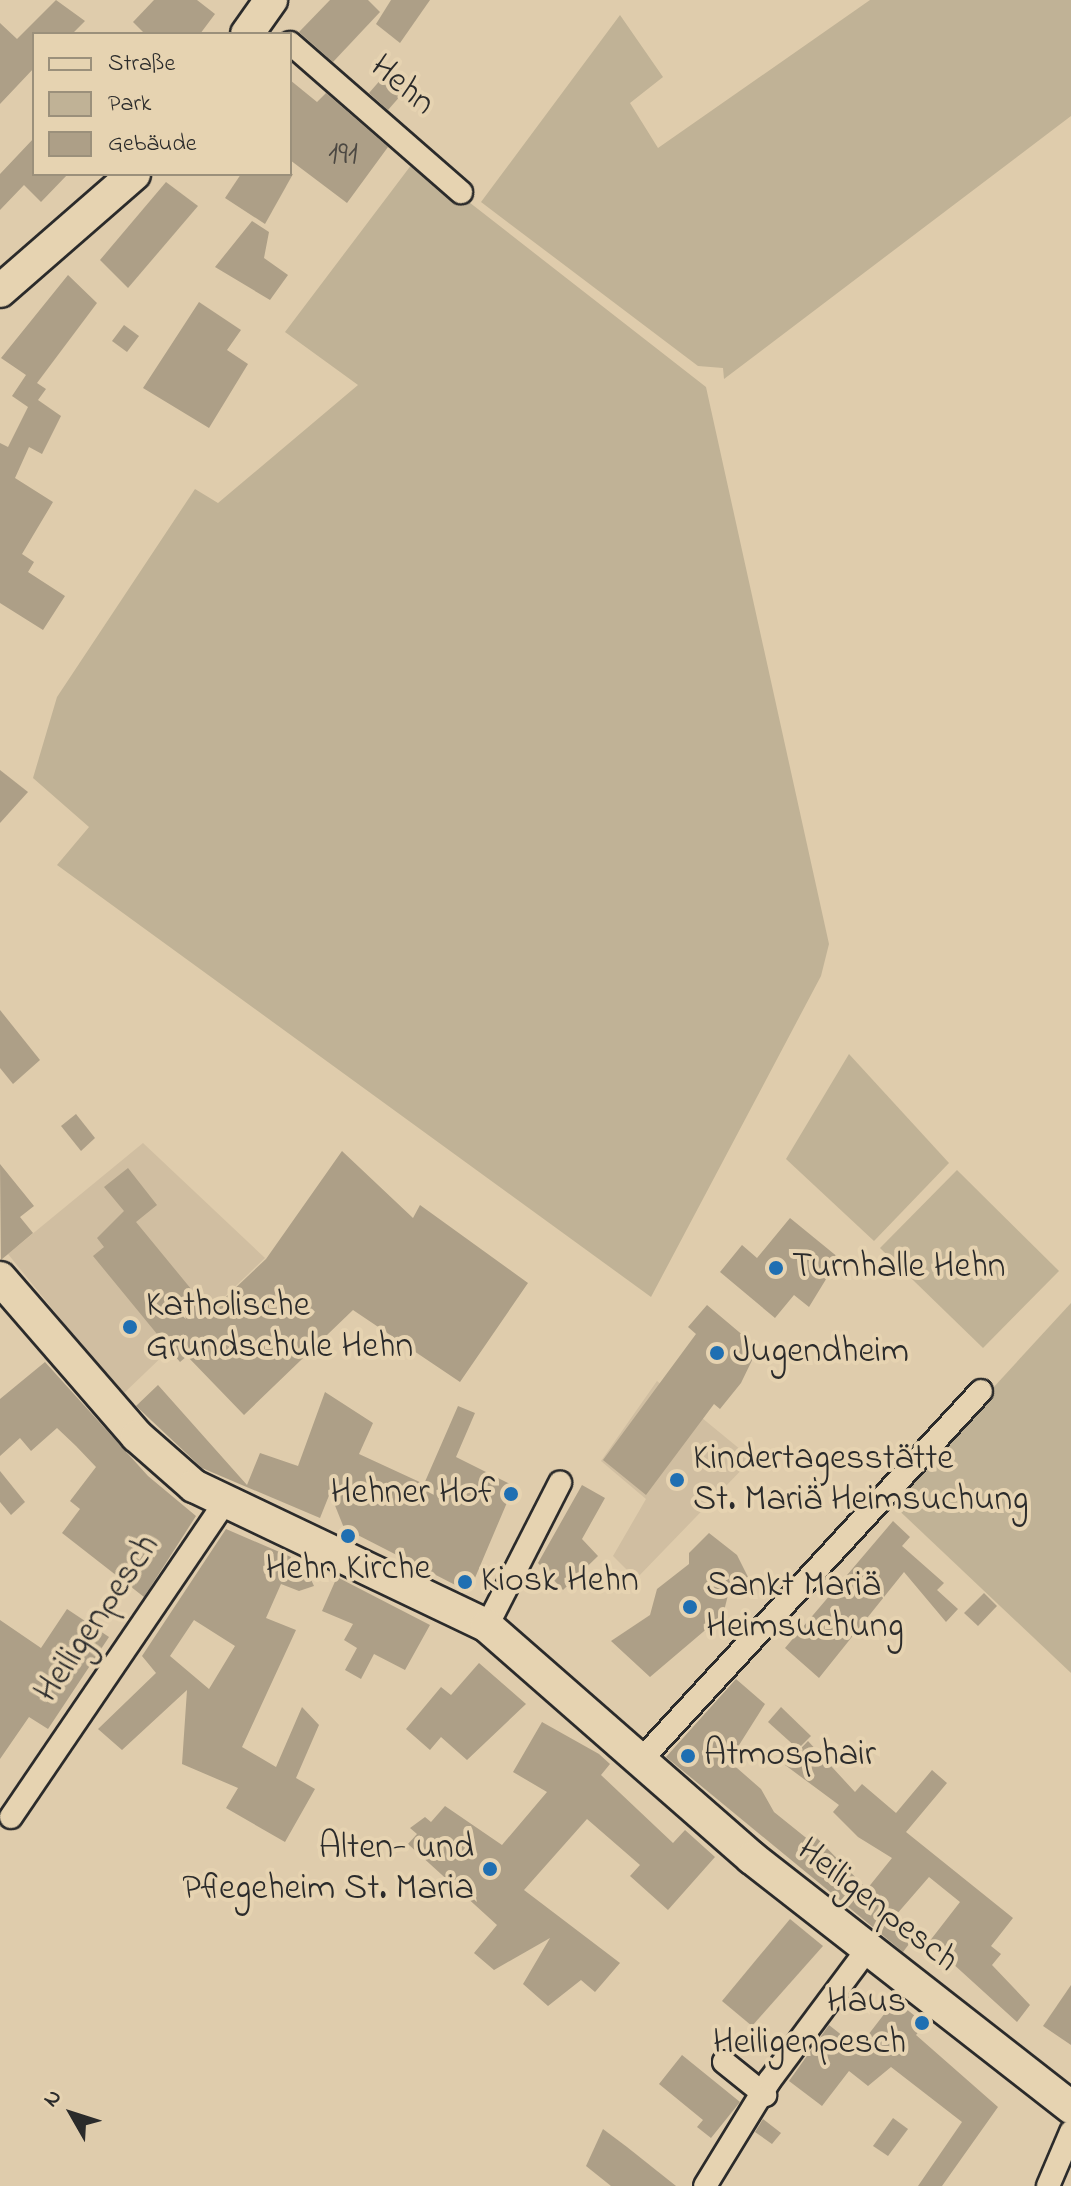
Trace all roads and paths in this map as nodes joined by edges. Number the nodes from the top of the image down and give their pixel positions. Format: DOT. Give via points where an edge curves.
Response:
graph roads {
  1 [pos="292,45"];
  2 [pos="132,176"];
  3 [pos="461,192"];
  4 [pos="0,291"];
  5 [pos="0,1278"];
  6 [pos="981,1391"];
  7 [pos="560,1483"];
  8 [pos="224,1504"];
  9 [pos="487,1626"];
  10 [pos="640,1761"];
  11 [pos="11,1817"];
  12 [pos="867,1950"];
  13 [pos="724,2062"];
  14 [pos="765,2095"];
  15 [pos="1071,2107"];
  16 [pos="1071,2132"];
  17 [pos="705,2186"];
  18 [pos="1048,2186"];
  1 -- 3 [label="street, Hehn"];
  2 -- 4 [label="street"];
  5 -- 8 [label="street, Heiligenpesch" via="137,1436"];
  6 -- 10 [label="street"];
  7 -- 9 [label="street"];
  8 -- 9 [label="street, Heiligenpesch" via="389,1574"];
  8 -- 11 [label="street, Heiligenpesch"];
  9 -- 10 [label="street, Heiligenpesch"];
  10 -- 12 [label="street, Heiligenpesch"];
  12 -- 14 [label="street"];
  12 -- 15 [label="street, Heiligenpesch"];
  13 -- 14 [label="street"];
  14 -- 17 [label="street"];
  16 -- 18 [label="street"];
}
